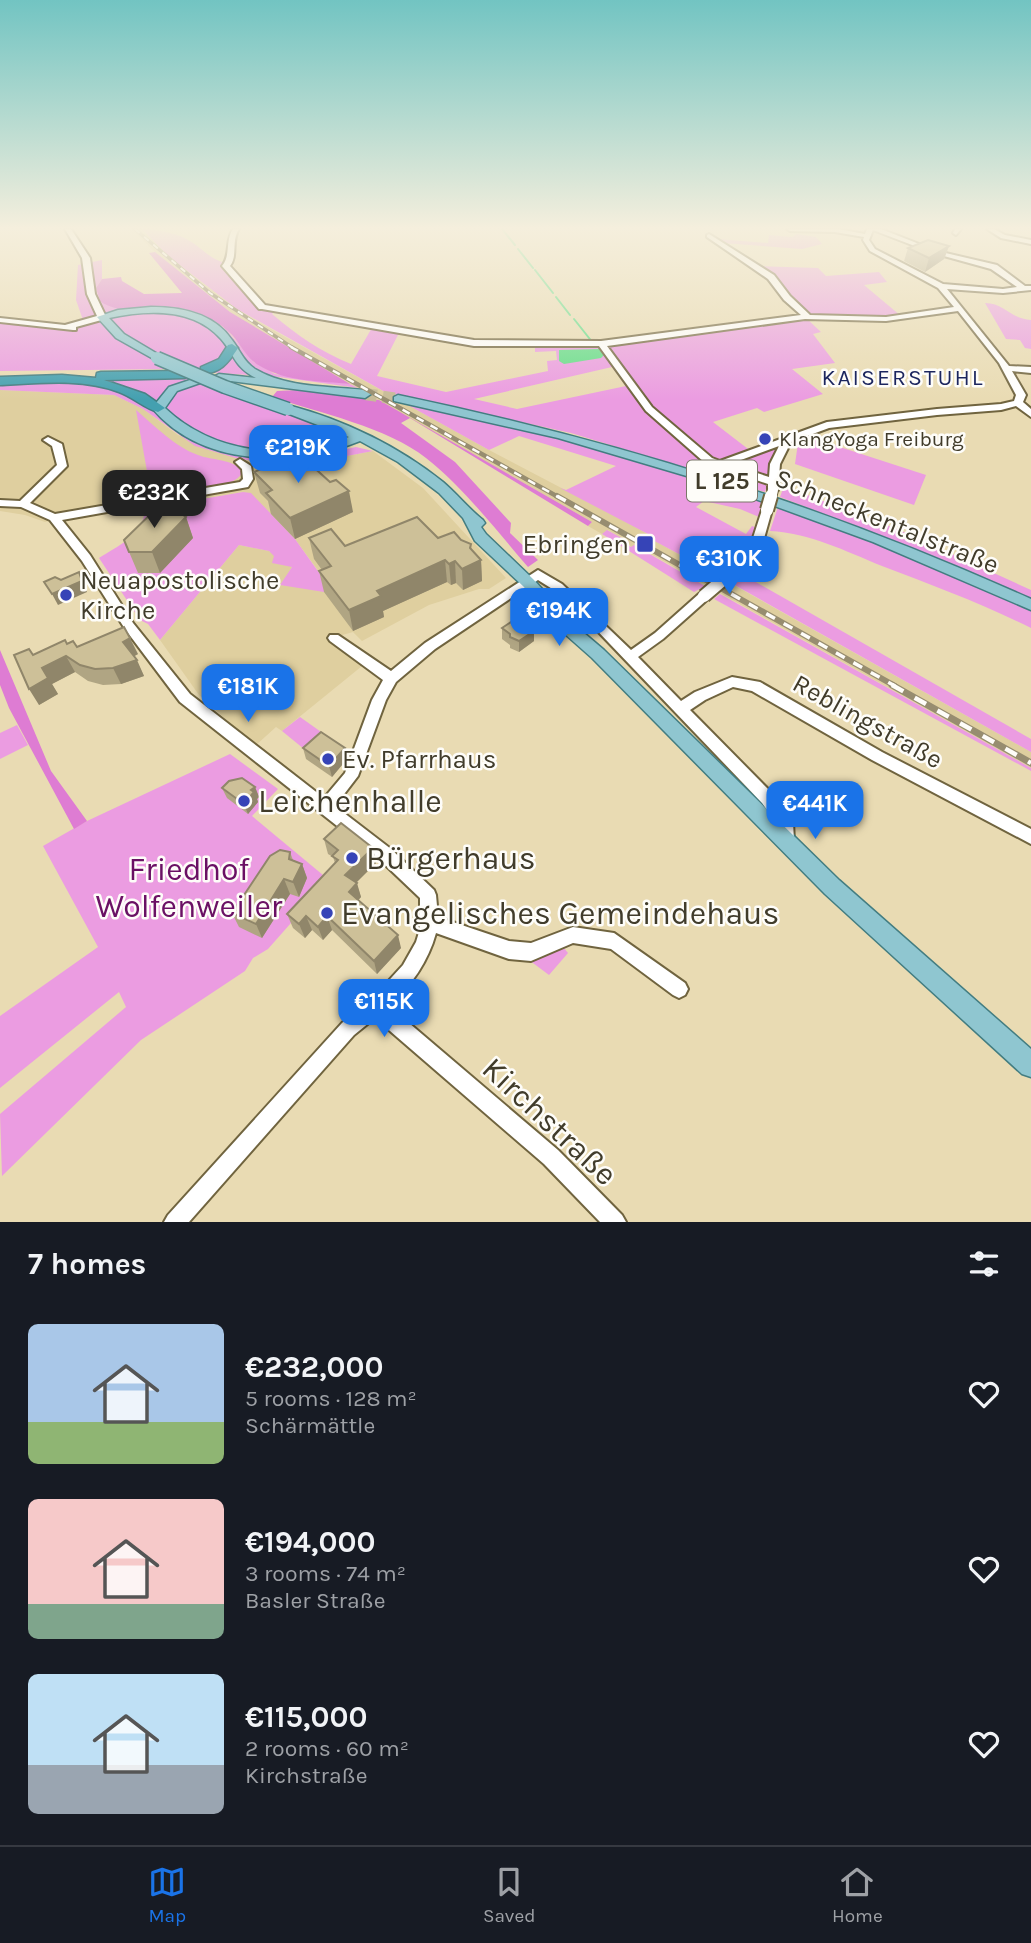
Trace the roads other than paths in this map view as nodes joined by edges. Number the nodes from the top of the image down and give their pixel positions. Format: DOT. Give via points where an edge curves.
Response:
graph roads {
  1 [pos="90,286"];
  2 [pos="244,286"];
  3 [pos="778,286"];
  4 [pos="941,286"];
  5 [pos="1027,288"];
  6 [pos="958,309"];
  7 [pos="132,313"];
  8 [pos="808,317"];
  9 [pos="0,320"];
  10 [pos="107,322"];
  11 [pos="601,344"];
  12 [pos="232,348"];
  13 [pos="1007,368"];
  14 [pos="205,370"];
  15 [pos="1031,370"];
  16 [pos="0,374"];
  17 [pos="181,375"];
  18 [pos="99,376"];
  19 [pos="219,377"];
  20 [pos="59,379"];
  21 [pos="0,381"];
  22 [pos="196,381"];
  23 [pos="274,382"];
  24 [pos="365,394"];
  25 [pos="398,399"];
  26 [pos="1018,403"];
  27 [pos="158,408"];
  28 [pos="1031,414"];
  29 [pos="332,424"];
  30 [pos="358,434"];
  31 [pos="48,440"];
  32 [pos="329,442"];
  33 [pos="784,446"];
  34 [pos="311,451"];
  35 [pos="240,461"];
  36 [pos="721,464"];
  37 [pos="774,482"];
  38 [pos="0,503"];
  39 [pos="23,504"];
  40 [pos="54,518"];
  41 [pos="527,581"];
  42 [pos="1031,605"];
  43 [pos="334,638"];
  44 [pos="631,656"];
  45 [pos="391,678"];
  46 [pos="680,709"];
  47 [pos="325,808"];
  48 [pos="1031,837"];
  49 [pos="786,841"];
  50 [pos="431,923"];
  51 [pos="679,989"];
  52 [pos="375,1006"];
  53 [pos="1031,1065"];
  54 [pos="175,1222"];
  55 [pos="615,1222"];
  1 -- 10 [label="street"];
  2 -- 11 [label="street" via="262,307 474,343"];
  3 -- 8 [label="street"];
  4 -- 5 [label="street" via="1003,291"];
  4 -- 6 [label="street"];
  6 -- 8 [label="street" via="886,319"];
  6 -- 13 [label="street"];
  7 -- 10 [label="main road"];
  7 -- 10 [label="main road"];
  7 -- 12 [label="main road" via="167,310 193,315 216,328"];
  8 -- 11 [label="street"];
  9 -- 10 [label="street" via="65,327"];
  10 -- 29 [label="main road, bridge" via="157,358"];
  11 -- 36 [label="street" via="663,423 708,460"];
  12 -- 14 [label="highway" via="223,362"];
  12 -- 23 [label="main road" via="247,368"];
  13 -- 15 [label="street"];
  13 -- 26 [label="street" via="1020,393"];
  16 -- 18 [label="highway"];
  17 -- 18 [label="highway"];
  18 -- 20 [label="highway"];
  19 -- 23 [label="main road"];
  20 -- 21 [label="highway"];
  20 -- 27 [label="highway" via="126,389"];
  22 -- 27 [label="main road" via="173,389"];
  23 -- 24 [label="main road"];
  25 -- 42 [label="main road, Schneckentalstraße / L 125" via="538,428 728,483 884,540"];
  26 -- 28 [label="street"];
  26 -- 33 [label="street" via="827,425"];
  27 -- 34 [label="main road" via="184,431 223,447"];
  29 -- 30 [label="main road"];
  29 -- 32 [label="main road"];
  30 -- 32 [label="main road"];
  30 -- 34 [label="main road" via="339,446"];
  30 -- 41 [label="main road" via="433,481 470,517 482,540"];
  31 -- 39 [label="street" via="57,444 62,466"];
  32 -- 34 [label="main road"];
  33 -- 36 [label="street" via="777,442"];
  33 -- 37 [label="street" via="775,464"];
  35 -- 40 [label="street" via="247,468 244,485"];
  36 -- 37 [label="street"];
  37 -- 44 [label="street, bridge" via="757,542 732,572"];
  38 -- 39 [label="street"];
  39 -- 40 [label="street"];
  40 -- 47 [label="street" via="186,698"];
  41 -- 44 [label="street" via="538,574 558,587"];
  41 -- 45 [label="street"];
  41 -- 49 [label="main road" via="569,632 598,653"];
  43 -- 45 [label="street"];
  44 -- 46 [label="street"];
  45 -- 47 [label="street" via="351,776"];
  46 -- 48 [label="street, Reblingstraße" via="732,682 755,686"];
  46 -- 49 [label="street" via="778,811 785,822"];
  47 -- 50 [label="street" via="385,854 428,895"];
  49 -- 53 [label="main road"];
  50 -- 51 [label="street" via="509,950 531,952 573,935 614,941"];
  50 -- 52 [label="street" via="401,985"];
  52 -- 54 [label="street" via="348,1028"];
  52 -- 55 [label="street, Kirchstraße" via="551,1157"];
}
